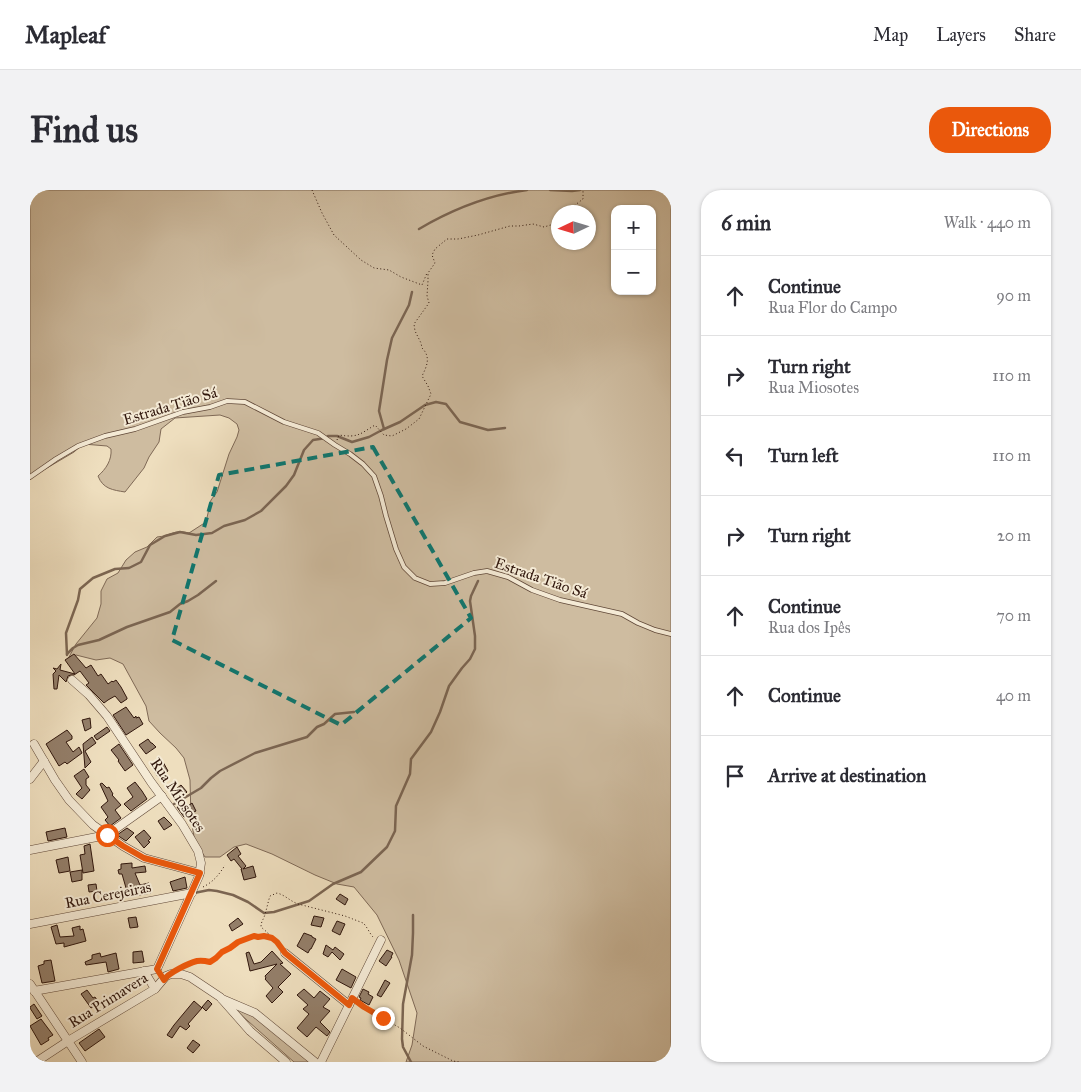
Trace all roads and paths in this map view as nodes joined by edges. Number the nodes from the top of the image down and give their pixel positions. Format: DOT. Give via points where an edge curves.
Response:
graph roads {
  1 [pos="312,190"];
  2 [pos="583,190"];
  3 [pos="575,205"];
  4 [pos="551,225"];
  5 [pos="428,273"];
  6 [pos="335,445"];
  7 [pos="30,477"];
  8 [pos="671,634"];
  9 [pos="72,680"];
  10 [pos="34,744"];
  11 [pos="44,761"];
  12 [pos="30,780"];
  13 [pos="162,796"];
  14 [pos="107,835"];
  15 [pos="30,850"];
  16 [pos="224,865"];
  17 [pos="200,873"];
  18 [pos="193,892"];
  19 [pos="30,924"];
  20 [pos="269,937"];
  21 [pos="380,942"];
  22 [pos="285,953"];
  23 [pos="157,969"];
  24 [pos="144,972"];
  25 [pos="171,974"];
  26 [pos="164,980"];
  27 [pos="32,988"];
  28 [pos="155,989"];
  29 [pos="220,997"];
  30 [pos="350,1002"];
  31 [pos="68,1041"];
  32 [pos="36,1062"];
  33 [pos="82,1062"];
  34 [pos="286,1062"];
  35 [pos="315,1062"];
  36 [pos="321,1062"];
  37 [pos="459,1062"];
  1 -- 5 [label="path" via="334,235 361,260 422,285"];
  2 -- 3 [label="path" via="583,199"];
  4 -- 5 [label="path" via="510,226 465,238 447,239 435,249 432,255 434,263"];
  5 -- 6 [label="path" via="429,303 414,324 426,352 428,362 422,376 431,394 419,419 392,436 384,435 375,425 362,434 339,435"];
  6 -- 7 [label="lane, Estrada Tião Sá" via="318,433 284,422 244,402 226,400 78,446"];
  6 -- 8 [label="lane, Estrada Tião Sá" via="363,464 374,476 396,549 404,567 415,578 430,584 487,571 560,600 622,614"];
  9 -- 13 [label="street, Rua Miosotes" via="107,716"];
  10 -- 11 [label="street"];
  11 -- 12 [label="street"];
  11 -- 14 [label="street" via="69,800"];
  13 -- 14 [label="street"];
  13 -- 17 [label="street, Rua Miosotes" via="198,851 202,863"];
  14 -- 15 [label="street"];
  14 -- 17 [label="street" via="144,858"];
  16 -- 18 [label="path" via="209,884"];
  17 -- 18 [label="street, Rua Miosotes"];
  18 -- 19 [label="street, Rua Cerejeiras"];
  18 -- 23 [label="street, Rua Miosotes"];
  20 -- 21 [label="path" via="261,921 270,896 277,893 292,902 363,923"];
  20 -- 22 [label="path"];
  20 -- 25 [label="path" via="245,939 210,962 199,961"];
  21 -- 30 [label="street"];
  22 -- 30 [label="street"];
  23 -- 24 [label="street"];
  23 -- 26 [label="street"];
  24 -- 27 [label="street"];
  24 -- 28 [label="street"];
  25 -- 26 [label="street, Rua Primavera"];
  25 -- 29 [label="street" via="190,977"];
  26 -- 28 [label="street, Rua Primavera"];
  27 -- 31 [label="street"];
  28 -- 31 [label="street, Rua Primavera"];
  29 -- 34 [label="street" via="250,1031"];
  29 -- 35 [label="street" via="255,1012"];
  30 -- 36 [label="street"];
  30 -- 37 [label="path" via="400,1028 423,1046"];
  31 -- 32 [label="street, Rua Primavera"];
  31 -- 33 [label="street"];
}
